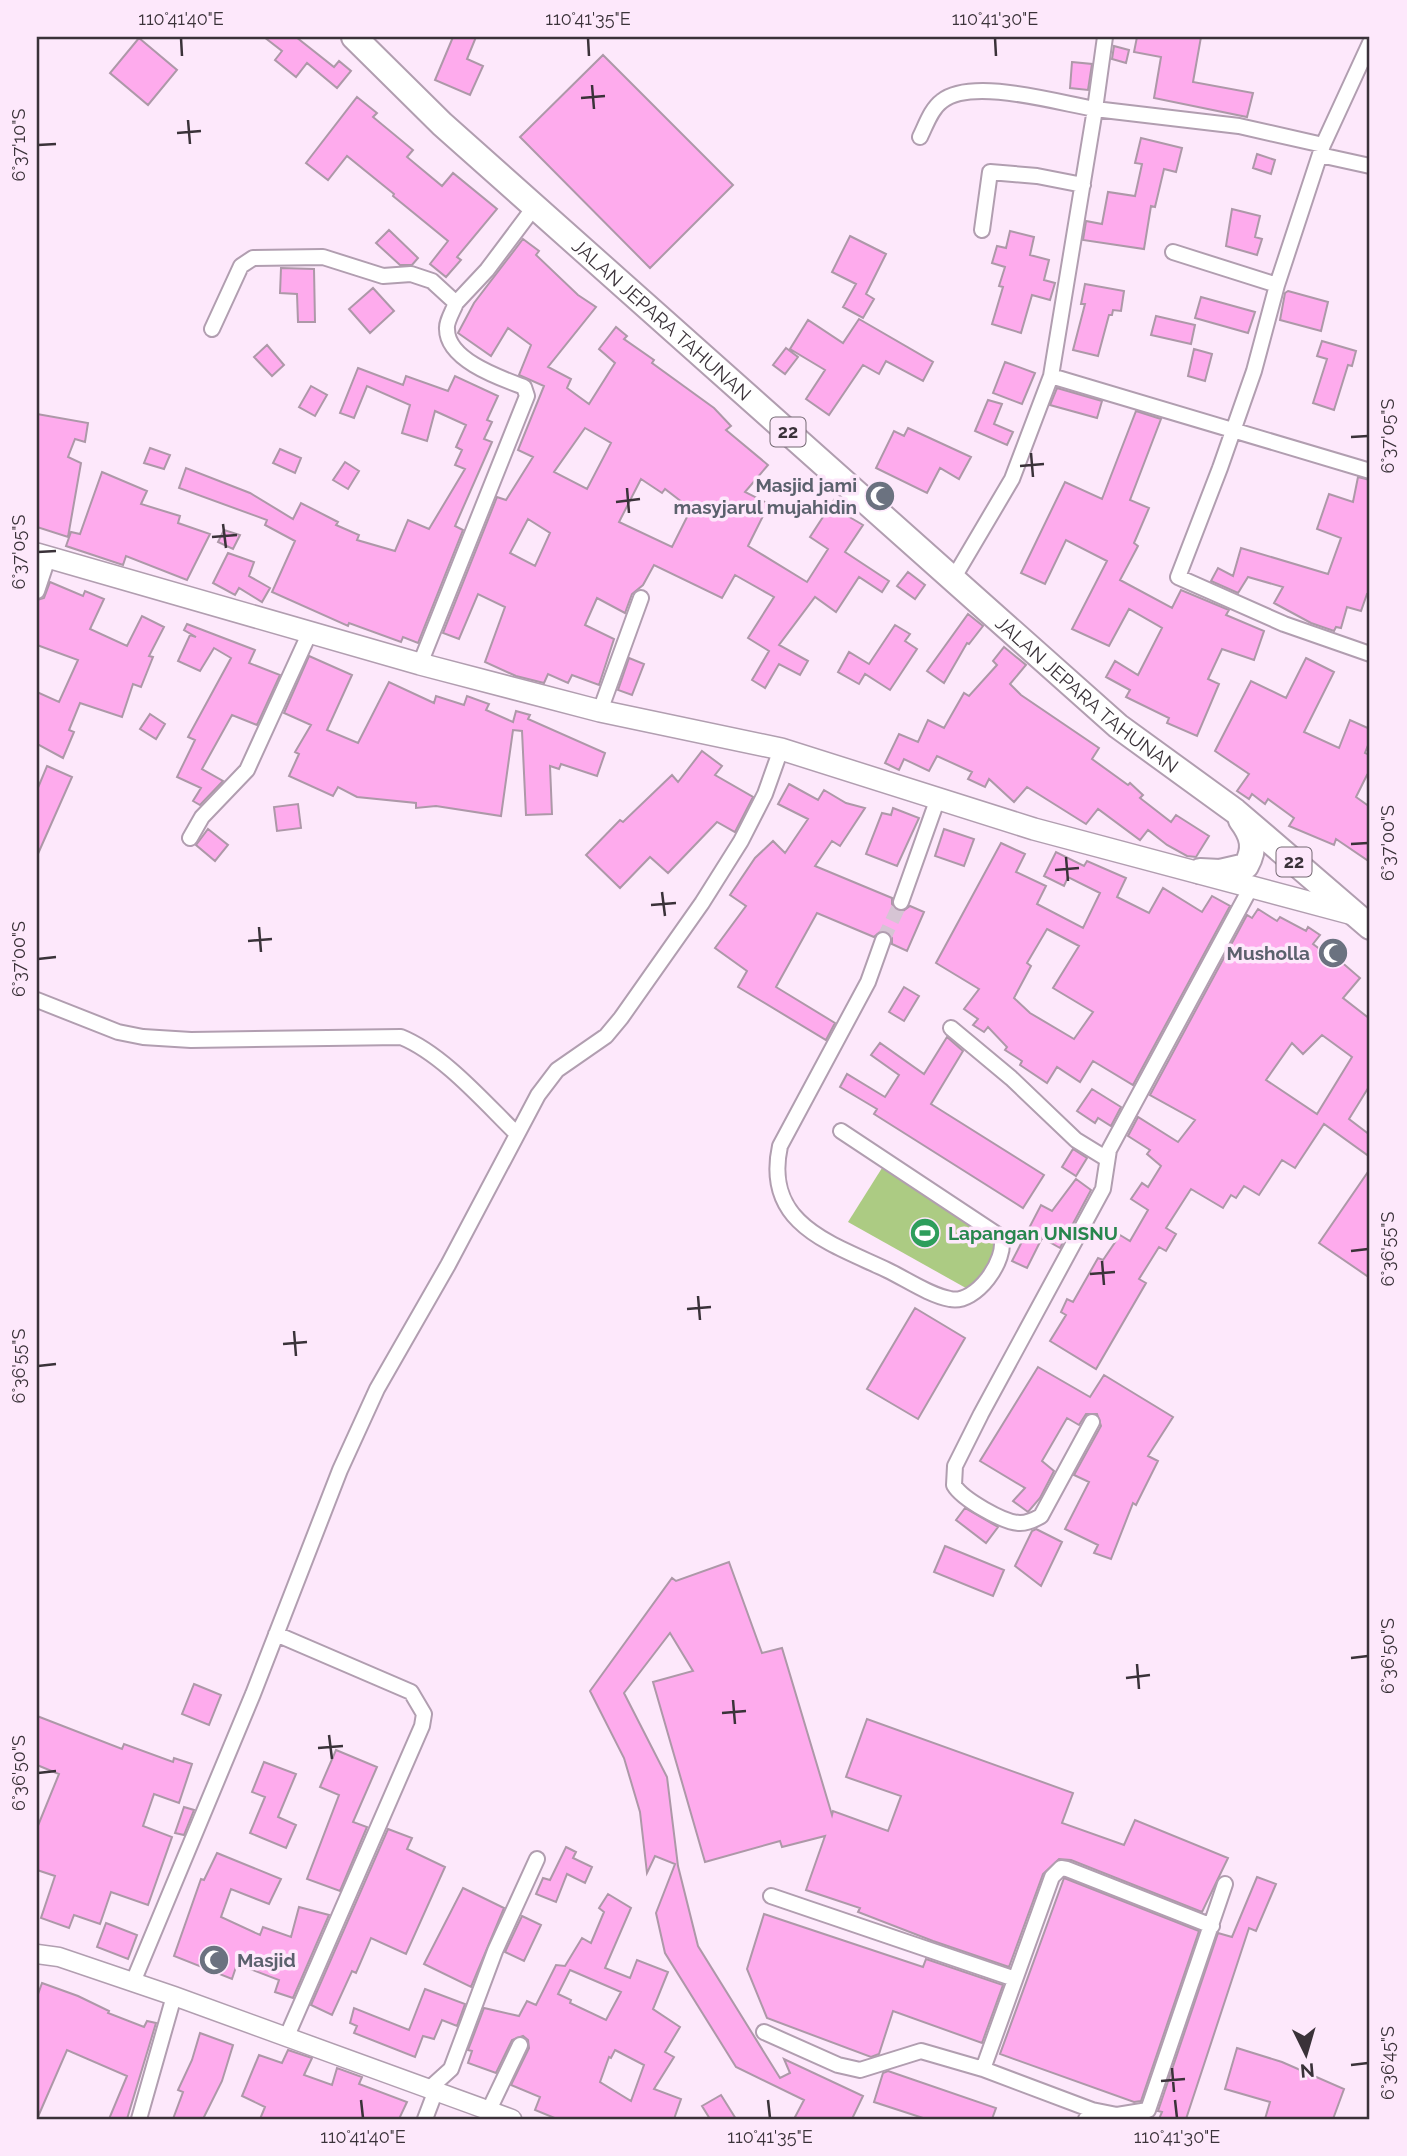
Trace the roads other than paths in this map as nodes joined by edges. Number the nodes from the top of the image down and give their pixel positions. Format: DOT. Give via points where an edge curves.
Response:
graph roads {
  1 [pos="355,37"];
  2 [pos="1105,37"];
  3 [pos="1370,43"];
  4 [pos="1095,109"];
  5 [pos="920,137"];
  6 [pos="1321,150"];
  7 [pos="1370,166"];
  8 [pos="1083,185"];
  9 [pos="535,206"];
  10 [pos="982,230"];
  11 [pos="1173,252"];
  12 [pos="1276,285"];
  13 [pos="456,303"];
  14 [pos="212,329"];
  15 [pos="1051,376"];
  16 [pos="1234,429"];
  17 [pos="1370,471"];
  18 [pos="42,556"];
  19 [pos="953,579"];
  20 [pos="37,591"];
  21 [pos="641,598"];
  22 [pos="310,632"];
  23 [pos="1370,654"];
  24 [pos="420,664"];
  25 [pos="600,710"];
  26 [pos="781,749"];
  27 [pos="938,798"];
  28 [pos="1235,811"];
  29 [pos="190,838"];
  30 [pos="1200,871"];
  31 [pos="1250,889"];
  32 [pos="901,902"];
  33 [pos="1362,921"];
  34 [pos="883,940"];
  35 [pos="37,1000"];
  36 [pos="951,1028"];
  37 [pos="841,1131"];
  38 [pos="517,1134"];
  39 [pos="1107,1159"];
  40 [pos="1093,1422"];
  41 [pos="276,1634"];
  42 [pos="537,1858"];
  43 [pos="1225,1884"];
  44 [pos="771,1896"];
  45 [pos="1212,1926"];
  46 [pos="37,1954"];
  47 [pos="1016,1979"];
  48 [pos="133,1982"];
  49 [pos="174,1996"];
  50 [pos="764,2032"];
  51 [pos="287,2036"];
  52 [pos="520,2045"];
  53 [pos="983,2069"];
  54 [pos="433,2089"];
  55 [pos="489,2110"];
  56 [pos="1089,2115"];
  57 [pos="139,2119"];
  58 [pos="425,2119"];
  59 [pos="512,2119"];
  1 -- 9 [label="highway, JALAN JEPARA TAHUNAN / 22" via="442,124"];
  2 -- 4 [label="street"];
  3 -- 6 [label="street"];
  4 -- 5 [label="street" via="1019,95 964,92 935,107"];
  4 -- 6 [label="street" via="1240,126"];
  4 -- 8 [label="street"];
  6 -- 7 [label="street"];
  6 -- 12 [label="street"];
  8 -- 10 [label="street" via="990,172"];
  8 -- 15 [label="street"];
  9 -- 13 [label="street" via="488,270"];
  9 -- 19 [label="highway, JALAN JEPARA TAHUNAN / 22"];
  11 -- 12 [label="street"];
  12 -- 16 [label="street"];
  13 -- 14 [label="street" via="432,281 411,274 383,276 323,257 253,258 242,267"];
  13 -- 24 [label="street" via="446,328 451,343 461,355 524,387 527,396"];
  15 -- 16 [label="street"];
  15 -- 19 [label="street" via="1012,479"];
  16 -- 17 [label="street"];
  16 -- 23 [label="street" via="1178,576 1284,624"];
  18 -- 20 [label="street"];
  18 -- 22 [label="main road"];
  19 -- 28 [label="highway, JALAN JEPARA TAHUNAN / 22" via="1118,726"];
  21 -- 25 [label="street"];
  22 -- 24 [label="main road"];
  22 -- 29 [label="street" via="247,770 202,817"];
  24 -- 25 [label="main road"];
  25 -- 26 [label="main road"];
  26 -- 27 [label="main road"];
  26 -- 38 [label="street" via="753,818 702,903 621,1018 606,1035 557,1070"];
  27 -- 30 [label="main road" via="1034,829"];
  27 -- 32 [label="street"];
  28 -- 30 [label="highway" via="1252,837 1252,856 1246,866 1220,873"];
  28 -- 33 [label="highway, 22"];
  30 -- 31 [label="main road"];
  31 -- 33 [label="main road"];
  31 -- 39 [label="street"];
  34 -- 37 [label="street" via="868,982 780,1146 776,1165 782,1200 796,1220 818,1237 925,1289 952,1300 980,1290 1001,1254 1001,1237"];
  35 -- 38 [label="street" via="118,1032 143,1037 401,1037 414,1042 465,1084"];
  36 -- 39 [label="street" via="1076,1140"];
  38 -- 41 [label="street" via="377,1389"];
  39 -- 40 [label="street" via="1103,1189 981,1414 955,1466 954,1485 968,1500 1016,1523 1033,1521 1041,1516"];
  41 -- 48 [label="street"];
  41 -- 51 [label="street" via="411,1692 424,1714"];
  42 -- 54 [label="street" via="495,1951 451,2068"];
  43 -- 45 [label="street"];
  44 -- 47 [label="street"];
  45 -- 47 [label="street" via="1061,1868 1052,1877"];
  45 -- 56 [label="street" via="1148,2110"];
  46 -- 48 [label="street"];
  47 -- 53 [label="street"];
  48 -- 49 [label="street"];
  49 -- 51 [label="street"];
  49 -- 57 [label="street"];
  50 -- 53 [label="street" via="860,2070 921,2051"];
  51 -- 54 [label="street"];
  52 -- 55 [label="street"];
  53 -- 56 [label="street"];
  54 -- 55 [label="street"];
  54 -- 58 [label="street"];
  55 -- 59 [label="street"];
}
